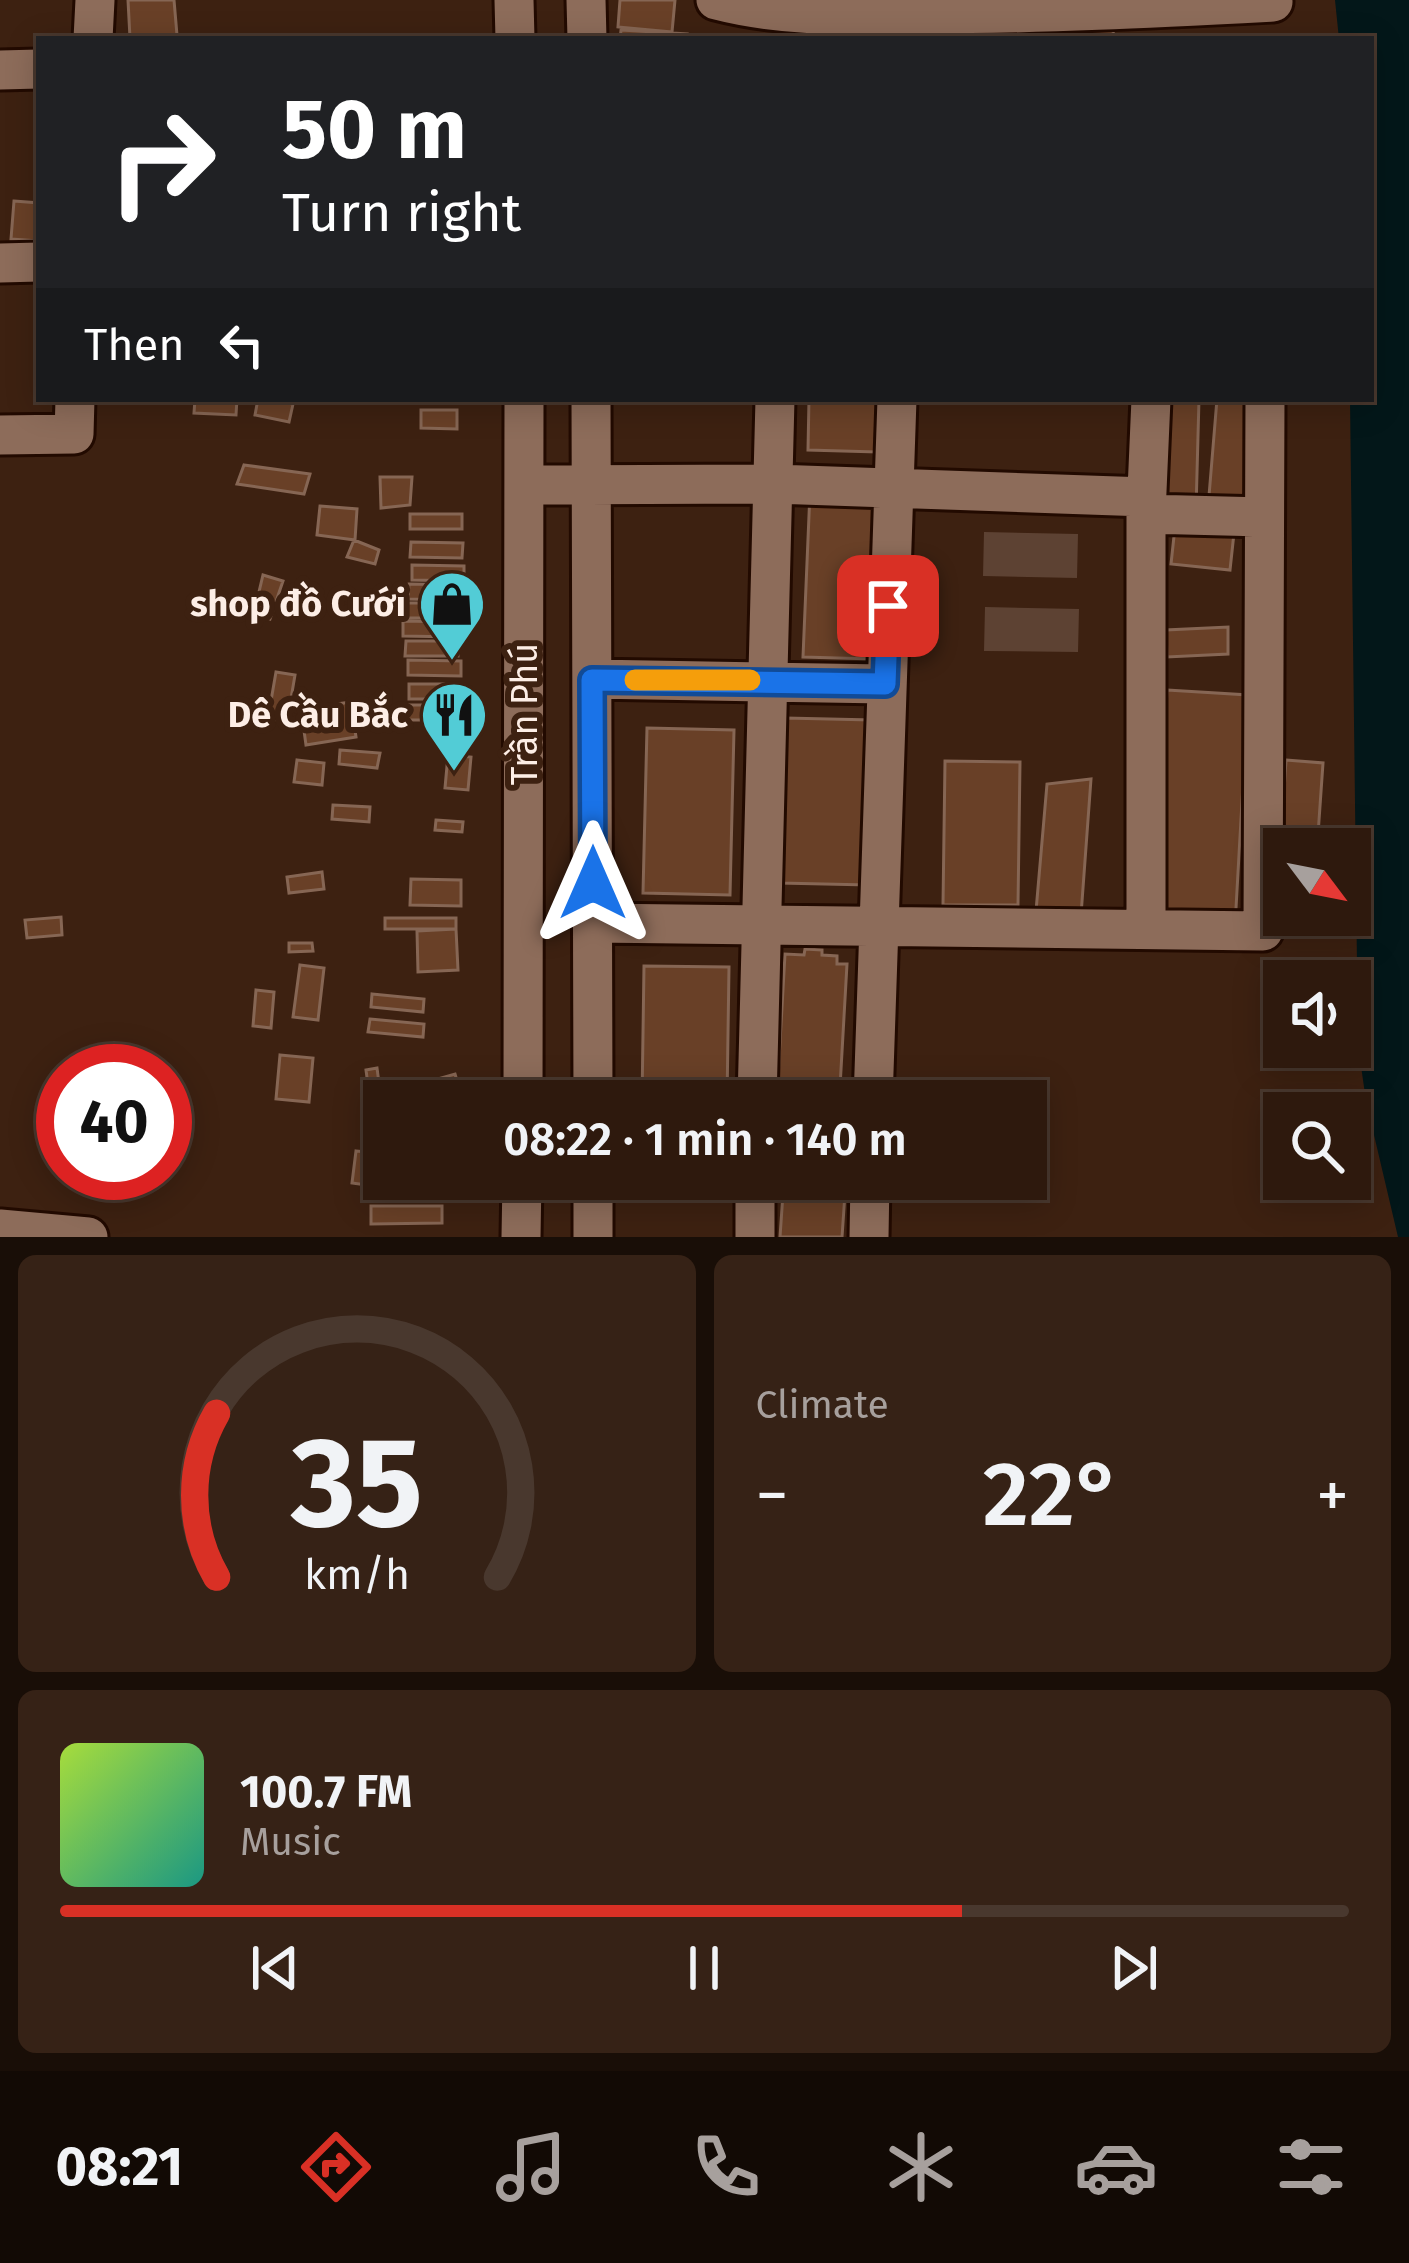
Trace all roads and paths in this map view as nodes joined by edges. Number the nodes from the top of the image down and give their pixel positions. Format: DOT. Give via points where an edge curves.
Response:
graph roads {
  1 [pos="95,0"];
  2 [pos="514,0"];
  3 [pos="586,0"];
  4 [pos="716,0"];
  5 [pos="1273,2"];
  6 [pos="1124,16"];
  7 [pos="94,36"];
  8 [pos="515,36"];
  9 [pos="587,36"];
  10 [pos="36,69"];
  11 [pos="0,70"];
  12 [pos="36,262"];
  13 [pos="0,263"];
  14 [pos="76,402"];
  15 [pos="524,402"];
  16 [pos="591,402"];
  17 [pos="775,402"];
  18 [pos="897,402"];
  19 [pos="1150,402"];
  20 [pos="1265,402"];
  21 [pos="0,435"];
  22 [pos="774,484"];
  23 [pos="526,485"];
  24 [pos="592,486"];
  25 [pos="892,488"];
  26 [pos="1146,506"];
  27 [pos="1264,517"];
  28 [pos="592,680"];
  29 [pos="767,680"];
  30 [pos="885,684"];
  31 [pos="594,923"];
  32 [pos="759,924"];
  33 [pos="878,925"];
  34 [pos="1146,927"];
  35 [pos="524,1080"];
  36 [pos="593,1080"];
  37 [pos="757,1080"];
  38 [pos="874,1080"];
  39 [pos="522,1200"];
  40 [pos="593,1200"];
  41 [pos="755,1200"];
  42 [pos="870,1200"];
  43 [pos="0,1229"];
  44 [pos="88,1237"];
  45 [pos="521,1237"];
  46 [pos="593,1237"];
  47 [pos="754,1237"];
  48 [pos="869,1237"];
  1 -- 7 [label="street"];
  2 -- 8 [label="street"];
  3 -- 9 [label="street"];
  4 -- 6 [label="street" via="828,15"];
  5 -- 6 [label="street"];
  10 -- 11 [label="street"];
  12 -- 13 [label="street"];
  14 -- 21 [label="street" via="74,434"];
  15 -- 23 [label="street, Trần Phú"];
  16 -- 24 [label="street, Trần Phú"];
  17 -- 22 [label="street"];
  18 -- 25 [label="street"];
  19 -- 26 [label="street"];
  20 -- 27 [label="street"];
  22 -- 24 [label="street"];
  22 -- 25 [label="street"];
  22 -- 29 [label="street"];
  23 -- 24 [label="street"];
  23 -- 35 [label="street, Trần Phú"];
  24 -- 28 [label="street, Trần Phú"];
  25 -- 26 [label="street"];
  25 -- 30 [label="street"];
  26 -- 27 [label="street"];
  26 -- 34 [label="street"];
  27 -- 34 [label="street" via="1263,931"];
  28 -- 29 [label="street"];
  28 -- 31 [label="street, Trần Phú"];
  29 -- 30 [label="street"];
  29 -- 32 [label="street"];
  30 -- 33 [label="street"];
  31 -- 32 [label="street"];
  31 -- 36 [label="street, Trần Phú"];
  32 -- 33 [label="street"];
  32 -- 37 [label="street"];
  33 -- 34 [label="street"];
  33 -- 38 [label="street"];
  39 -- 45 [label="street"];
  40 -- 46 [label="street"];
  41 -- 47 [label="street"];
  42 -- 48 [label="street"];
  43 -- 44 [label="street"];
}
